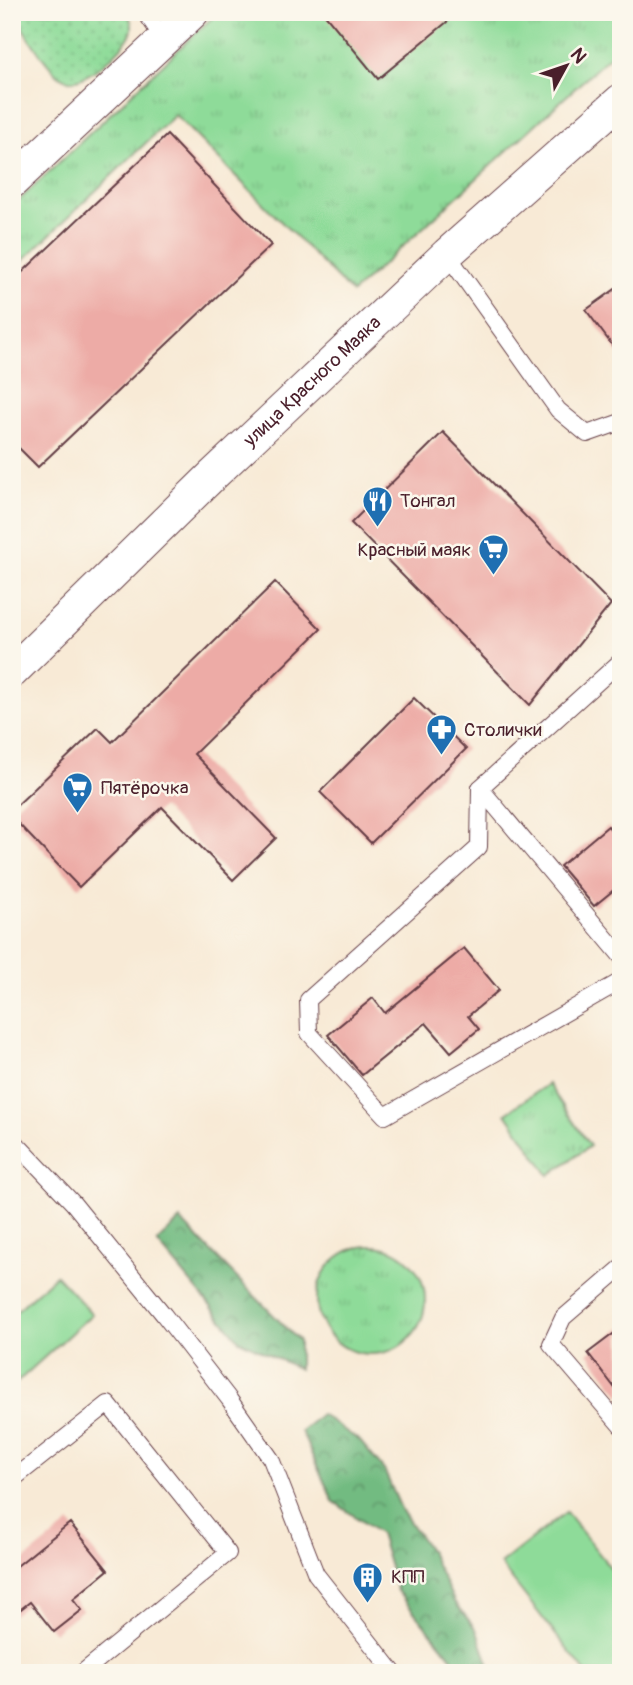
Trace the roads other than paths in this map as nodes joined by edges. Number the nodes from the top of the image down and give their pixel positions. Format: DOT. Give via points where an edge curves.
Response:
graph roads {
  1 [pos="145,12"];
  2 [pos="193,12"];
  3 [pos="163,38"];
  4 [pos="621,100"];
  5 [pos="12,182"];
  6 [pos="447,254"];
  7 [pos="620,423"];
  8 [pos="621,662"];
  9 [pos="12,672"];
  10 [pos="480,788"];
  11 [pos="621,956"];
  12 [pos="621,981"];
  13 [pos="12,1139"];
  14 [pos="621,1268"];
  15 [pos="621,1426"];
  16 [pos="12,1480"];
  17 [pos="82,1673"];
  18 [pos="394,1673"];
  1 -- 3 [label="lane"];
  2 -- 3 [label="street"];
  3 -- 5 [label="street"];
  4 -- 6 [label="street, улица Красного Маяка"];
  6 -- 7 [label="lane" via="558,410 587,434"];
  6 -- 9 [label="street, улица Красного Маяка"];
  8 -- 10 [label="lane"];
  10 -- 11 [label="lane"];
  10 -- 12 [label="lane" via="479,847 308,1000 309,1033 385,1116"];
  13 -- 18 [label="lane" via="73,1203 250,1429 271,1459 316,1574"];
  14 -- 15 [label="lane" via="563,1318 551,1343"];
  16 -- 17 [label="lane" via="108,1404 228,1553"];
}
